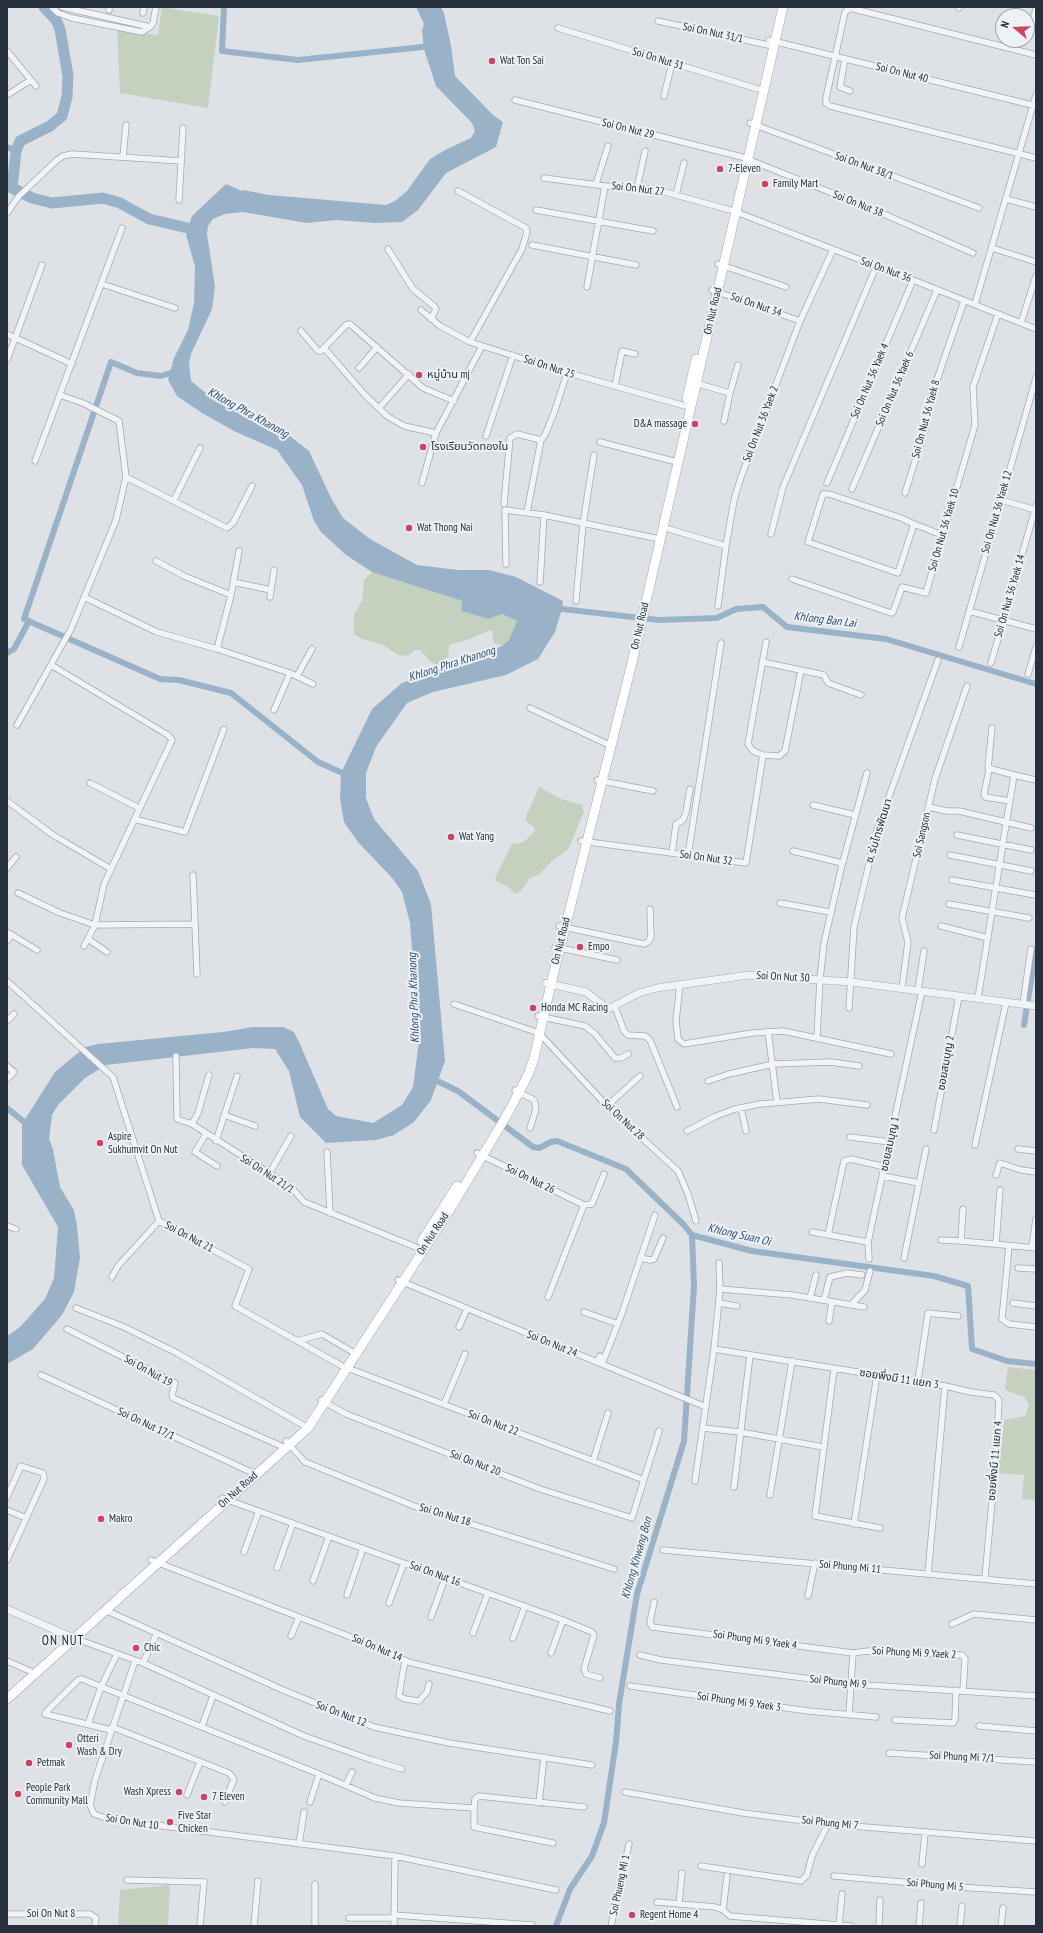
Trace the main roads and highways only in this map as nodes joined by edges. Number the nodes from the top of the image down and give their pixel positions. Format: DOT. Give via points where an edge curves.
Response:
graph roads {
  1 [pos="776,7"];
  2 [pos="782,7"];
  3 [pos="770,42"];
  4 [pos="753,124"];
  5 [pos="694,383"];
  6 [pos="643,601"];
  7 [pos="637,629"];
  8 [pos="600,781"];
  9 [pos="480,1154"];
  10 [pos="400,1281"];
  11 [pos="344,1367"];
  12 [pos="323,1401"];
  13 [pos="285,1444"];
  14 [pos="225,1499"];
  15 [pos="72,1637"];
  16 [pos="7,1691"];
  17 [pos="7,1699"];
  1 -- 3 [label="main road, On Nut Road"];
  2 -- 3 [label="main road, On Nut Road"];
  3 -- 4 [label="main road, On Nut Road"];
  3 -- 4 [label="main road, On Nut Road" via="758,89"];
  4 -- 5 [label="main road, On Nut Road"];
  5 -- 6 [label="main road, On Nut Road"];
  5 -- 6 [label="main road, On Nut Road" via="685,406"];
  6 -- 7 [label="main road, On Nut Road"];
  7 -- 8 [label="main road, On Nut Road"];
  7 -- 8 [label="main road, On Nut Road"];
  8 -- 9 [label="main road, On Nut Road" via="529,1056 517,1092"];
  9 -- 10 [label="main road, On Nut Road"];
  9 -- 10 [label="main road, On Nut Road" via="418,1248"];
  10 -- 11 [label="main road, On Nut Road"];
  10 -- 11 [label="main road, On Nut Road" via="352,1351"];
  11 -- 12 [label="main road, On Nut Road"];
  12 -- 13 [label="main road, On Nut Road"];
  12 -- 13 [label="main road, On Nut Road" via="308,1428"];
  13 -- 14 [label="main road, On Nut Road"];
  13 -- 14 [label="main road, On Nut Road" via="251,1472"];
  14 -- 15 [label="main road, On Nut Road"];
  15 -- 16 [label="main road, On Nut Road"];
  15 -- 17 [label="main road, On Nut Road"];
}
